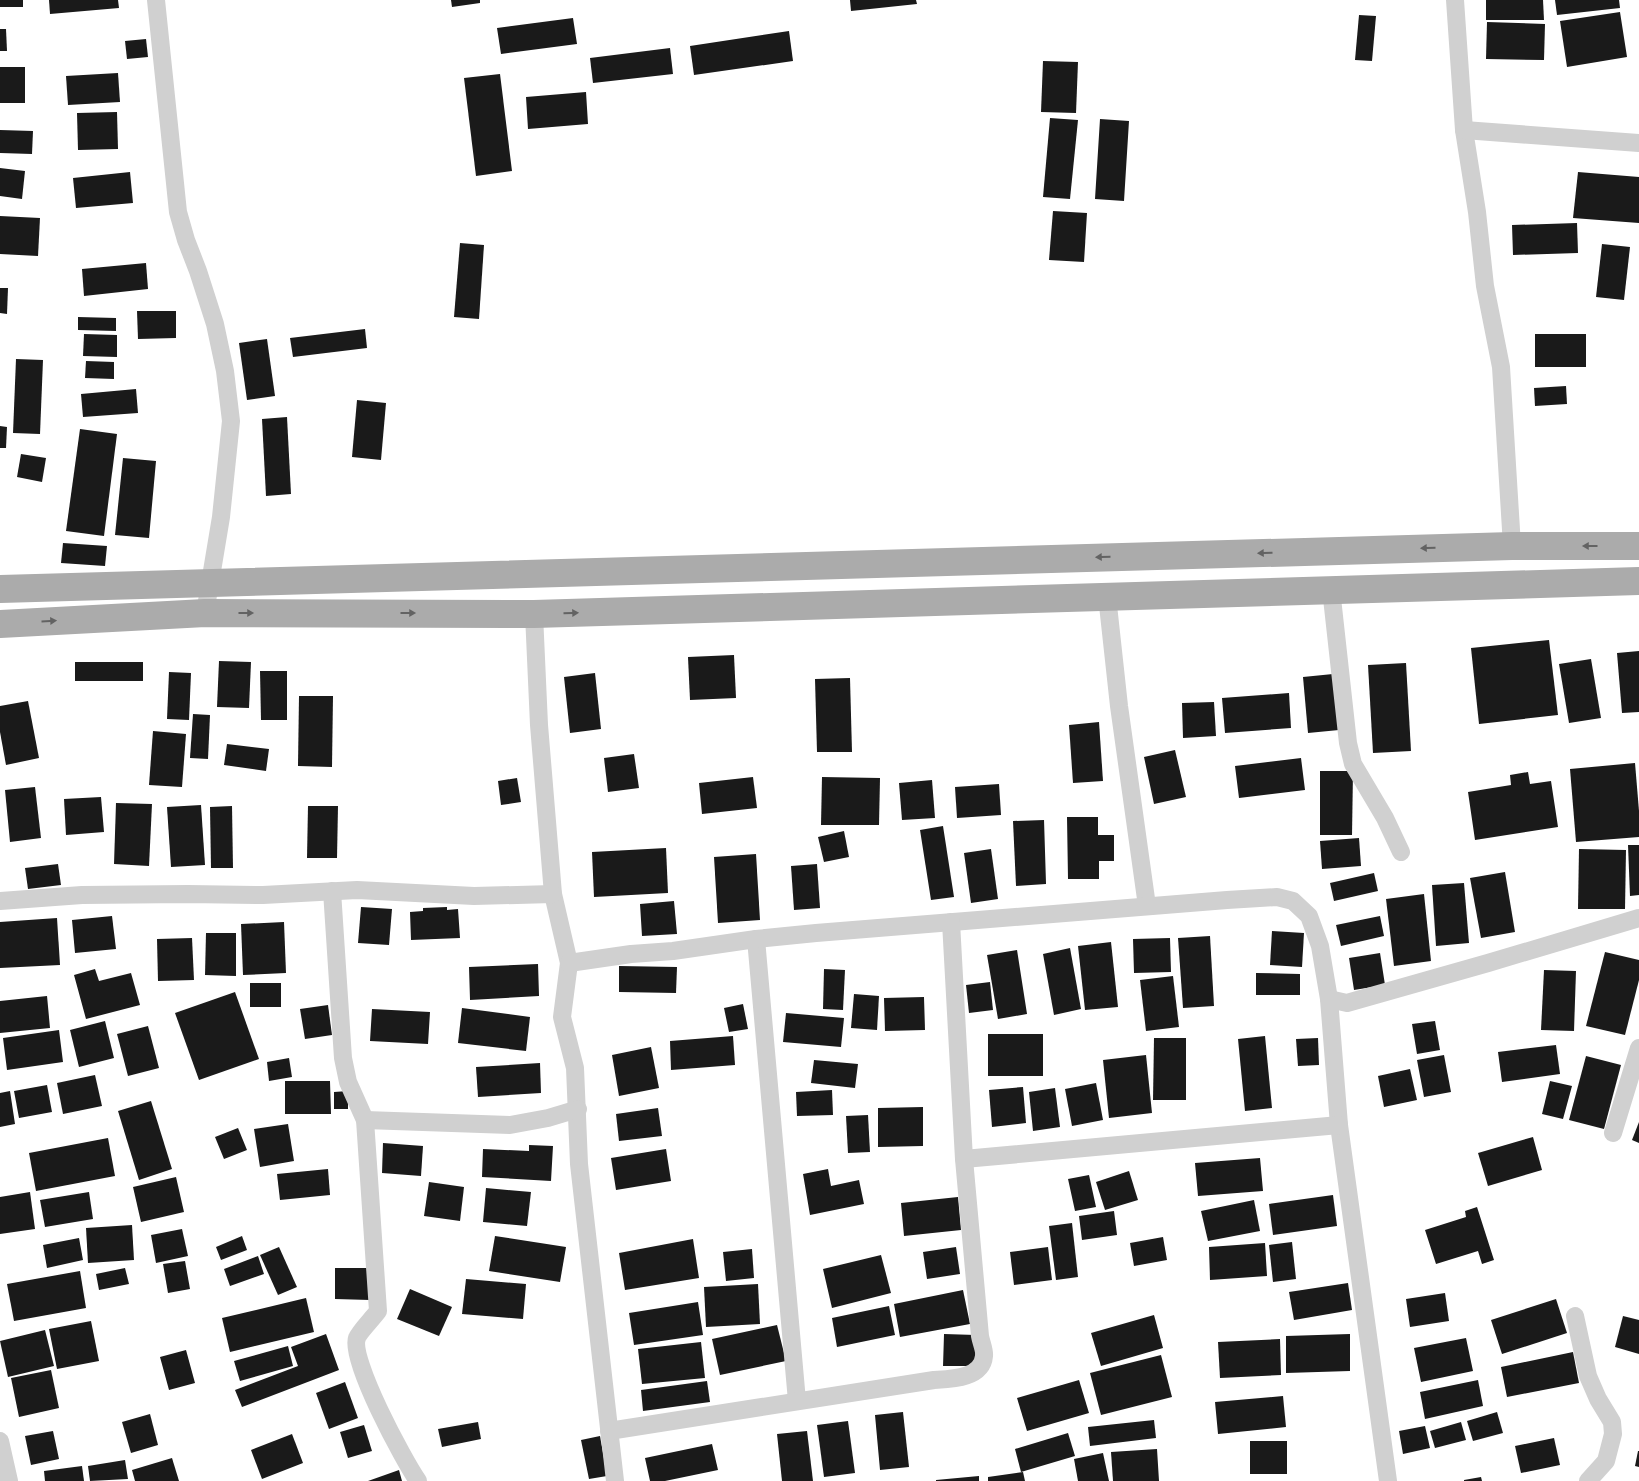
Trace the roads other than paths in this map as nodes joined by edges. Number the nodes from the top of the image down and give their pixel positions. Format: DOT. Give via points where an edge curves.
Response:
graph roads {
  1 [pos="156,0"];
  2 [pos="1455,0"];
  3 [pos="1464,130"];
  4 [pos="1639,144"];
  5 [pos="1512,546"];
  6 [pos="1639,546"];
  7 [pos="1639,581"];
  8 [pos="211,582"];
  9 [pos="0,589"];
  10 [pos="1331,590"];
  11 [pos="1107,596"];
  12 [pos="204,613"];
  13 [pos="534,614"];
  14 [pos="0,624"];
  15 [pos="1401,852"];
  16 [pos="332,891"];
  17 [pos="553,894"];
  18 [pos="0,901"];
  19 [pos="1147,906"];
  20 [pos="1639,918"];
  21 [pos="951,922"];
  22 [pos="756,939"];
  23 [pos="569,963"];
  24 [pos="1328,999"];
  25 [pos="1639,1048"];
  26 [pos="578,1109"];
  27 [pos="365,1120"];
  28 [pos="1339,1125"];
  29 [pos="1613,1133"];
  30 [pos="964,1159"];
  31 [pos="1575,1316"];
  32 [pos="797,1401"];
  33 [pos="609,1431"];
  34 [pos="0,1441"];
  35 [pos="9,1481"];
  36 [pos="418,1481"];
  37 [pos="615,1481"];
  38 [pos="1388,1481"];
  39 [pos="1588,1481"];
  1 -- 8 [label="street" via="178,212 215,324 231,421"];
  2 -- 3 [label="street"];
  3 -- 4 [label="street"];
  3 -- 5 [label="street" via="1485,286 1501,367"];
  6 -- 5 [label="main road, one-way"];
  5 -- 8 [label="main road, one-way"];
  7 -- 10 [label="main road"];
  8 -- 9 [label="main road"];
  8 -- 12 [label="street"];
  10 -- 11 [label="main road"];
  10 -- 15 [label="street" via="1353,764 1386,818"];
  13 -- 11 [label="main road, one-way"];
  11 -- 19 [label="street"];
  12 -- 13 [label="main road, one-way"];
  14 -- 12 [label="main road, one-way"];
  13 -- 17 [label="street" via="539,725"];
  16 -- 17 [label="street" via="474,896"];
  16 -- 18 [label="street" via="82,896"];
  16 -- 27 [label="street" via="343,1058 348,1082"];
  17 -- 23 [label="street"];
  19 -- 21 [label="street"];
  19 -- 24 [label="street" via="1277,897 1293,901 1309,916 1315,931"];
  20 -- 24 [label="street" via="1347,1003"];
  21 -- 22 [label="street"];
  21 -- 30 [label="street"];
  22 -- 23 [label="street"];
  22 -- 32 [label="street"];
  23 -- 26 [label="street" via="562,1017 576,1068"];
  24 -- 28 [label="street"];
  25 -- 29 [label="street"];
  26 -- 27 [label="street" via="510,1125"];
  26 -- 33 [label="street" via="579,1164"];
  27 -- 36 [label="street" via="378,1311 357,1338 356,1353 377,1406"];
  28 -- 30 [label="street"];
  28 -- 38 [label="street"];
  30 -- 32 [label="street" via="984,1357 978,1369 964,1377"];
  31 -- 39 [label="street" via="1588,1376 1612,1422 1606,1461"];
  32 -- 33 [label="street"];
  33 -- 37 [label="street"];
  34 -- 35 [label="street"];
}
